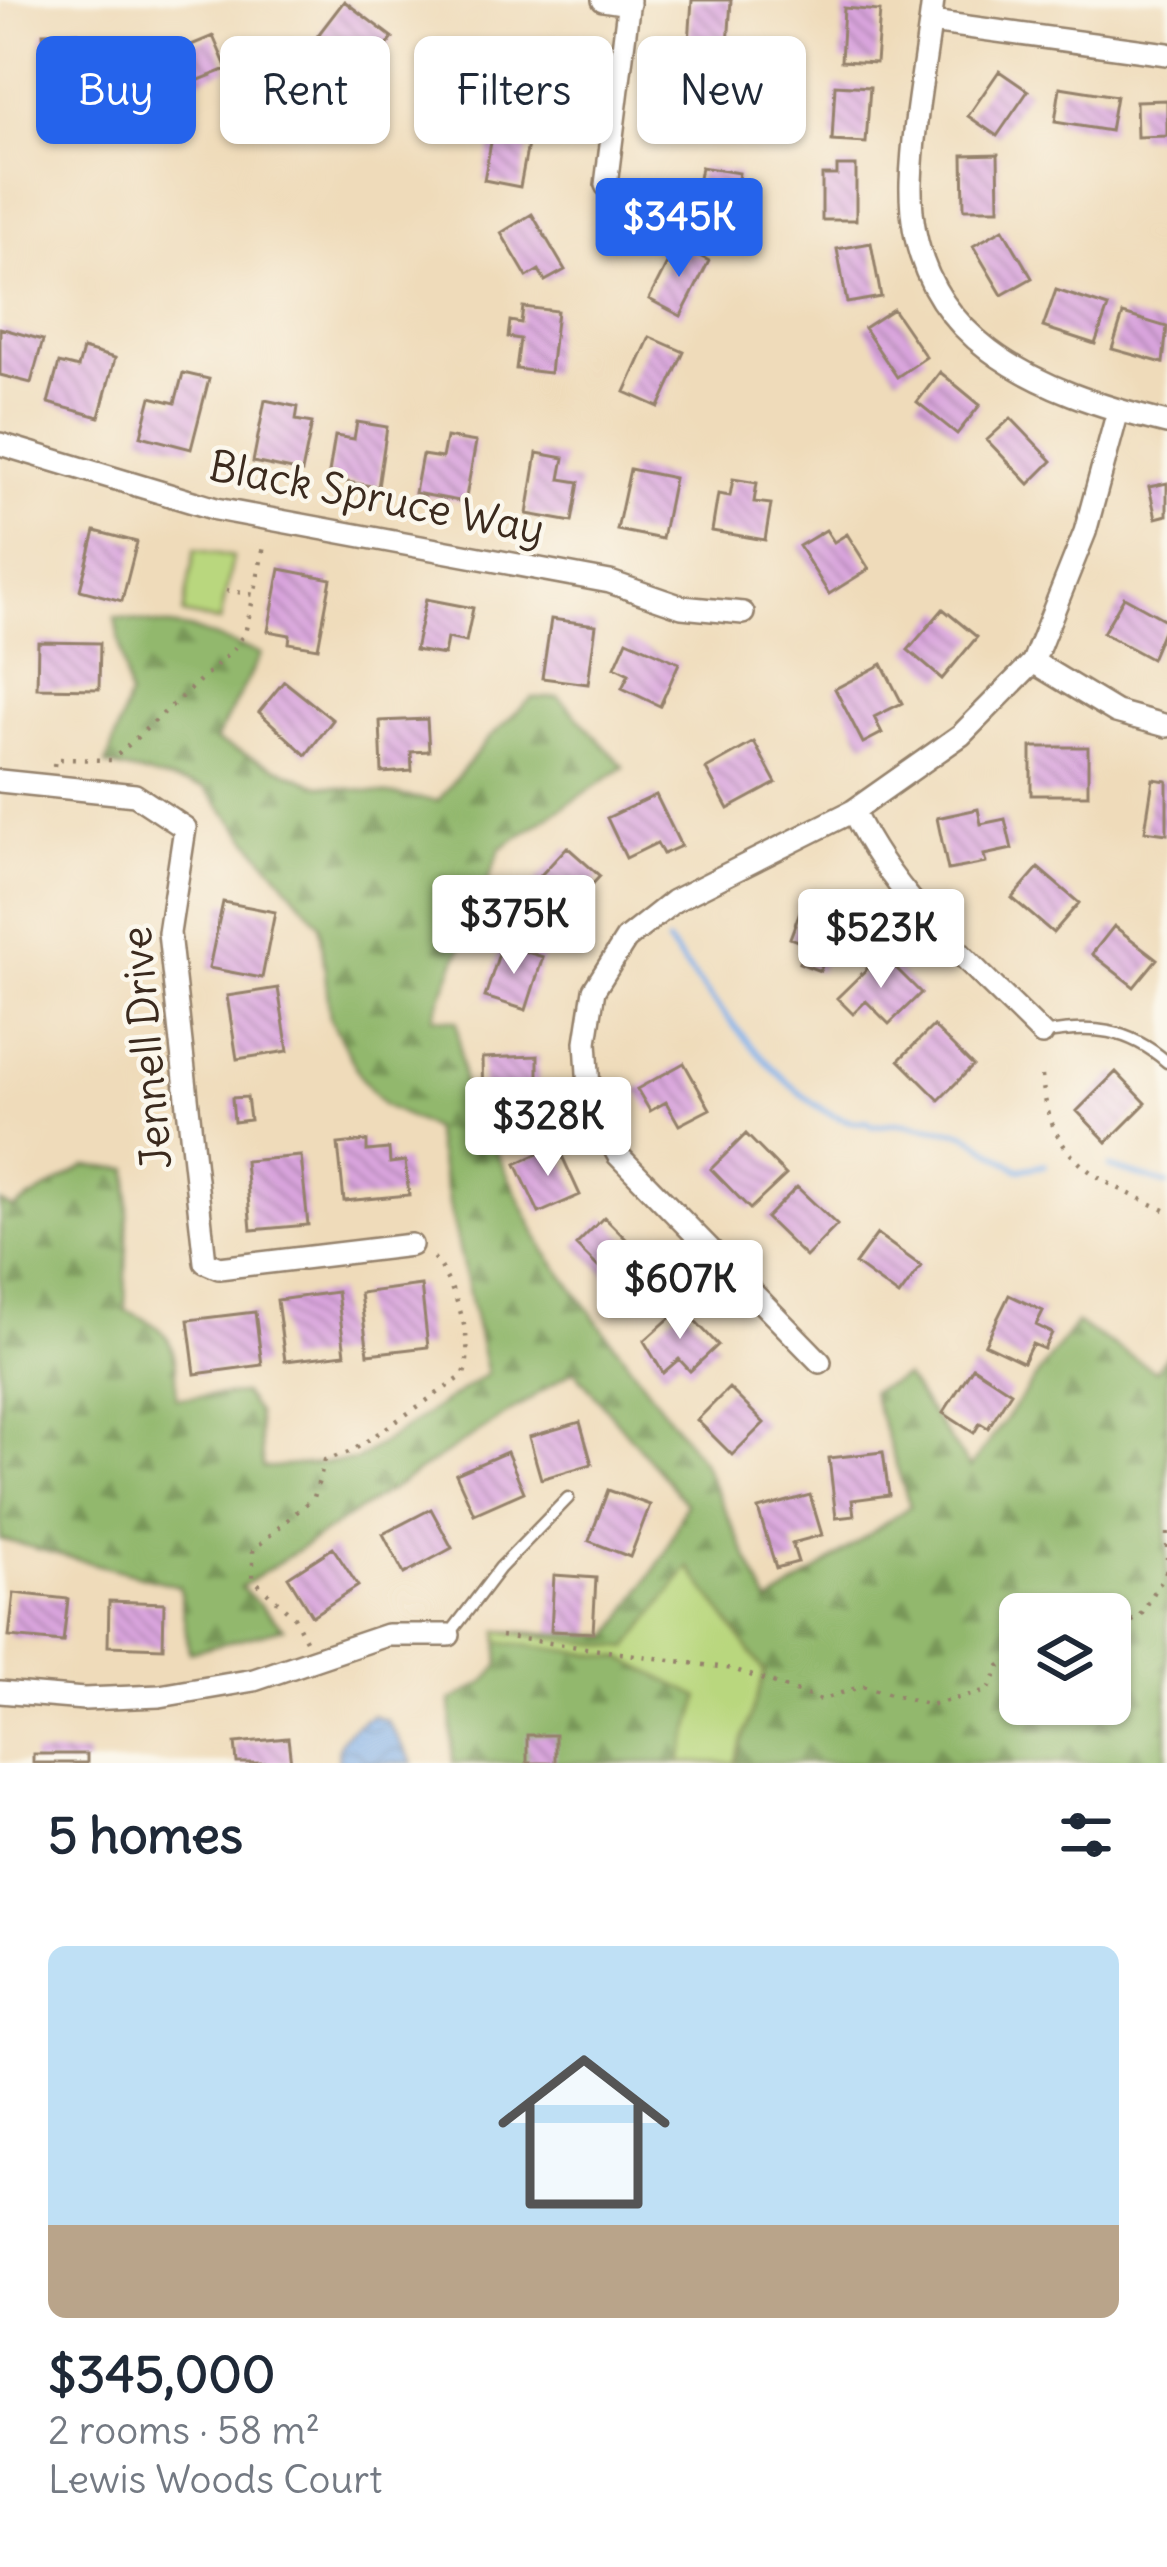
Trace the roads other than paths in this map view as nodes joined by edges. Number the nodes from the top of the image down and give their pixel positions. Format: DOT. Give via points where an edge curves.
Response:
graph roads {
  1 [pos="603,0"];
  2 [pos="629,2"];
  3 [pos="932,11"];
  4 [pos="1167,54"];
  5 [pos="606,185"];
  6 [pos="1118,411"];
  7 [pos="1167,423"];
  8 [pos="0,444"];
  9 [pos="742,613"];
  10 [pos="1033,662"];
  11 [pos="1167,726"];
  12 [pos="0,781"];
  13 [pos="853,812"];
  14 [pos="1042,1034"];
  15 [pos="1167,1062"];
  16 [pos="415,1244"];
  17 [pos="820,1362"];
  18 [pos="568,1498"];
  19 [pos="448,1635"];
  20 [pos="0,1692"];
  1 -- 2 [label="street"];
  2 -- 5 [label="street"];
  3 -- 4 [label="street"];
  3 -- 6 [label="street" via="911,185 933,281 962,325 1000,361 1042,386"];
  6 -- 7 [label="street"];
  6 -- 10 [label="street" via="1085,532"];
  8 -- 9 [label="street, Black Spruce Way" via="216,508"];
  10 -- 11 [label="street" via="1116,712"];
  10 -- 13 [label="street" via="961,735"];
  12 -- 16 [label="street, Jennell Drive" via="135,795 185,828 169,933 205,1262 219,1268"];
  13 -- 14 [label="street" via="875,857 932,925"];
  13 -- 17 [label="street" via="674,901 626,939 594,990 586,1042 590,1104 618,1155"];
  14 -- 15 [label="lane" via="1094,1025 1146,1043"];
  18 -- 19 [label="lane"];
  19 -- 20 [label="street" via="387,1635 199,1691 101,1699"];
}
